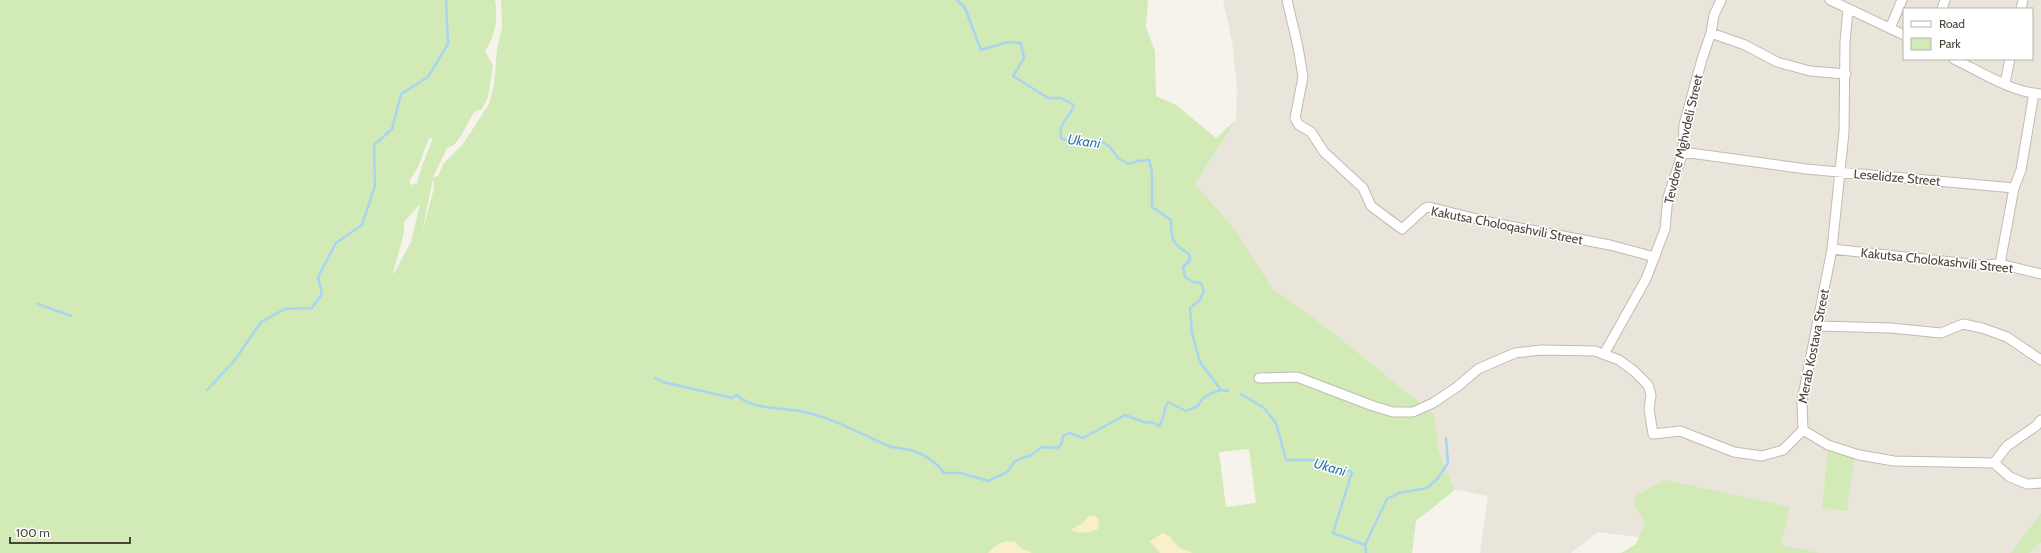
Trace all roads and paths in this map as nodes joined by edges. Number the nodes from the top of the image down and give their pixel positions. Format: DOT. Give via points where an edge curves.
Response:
graph roads {
  1 [pos="1287,0"];
  2 [pos="1721,0"];
  3 [pos="1830,0"];
  4 [pos="1902,0"];
  5 [pos="1848,8"];
  6 [pos="1890,28"];
  7 [pos="1711,34"];
  8 [pos="1903,34"];
  9 [pos="1956,60"];
  10 [pos="2010,60"];
  11 [pos="1846,74"];
  12 [pos="2005,83"];
  13 [pos="2037,94"];
  14 [pos="1683,152"];
  15 [pos="1839,171"];
  16 [pos="2014,188"];
  17 [pos="1832,248"];
  18 [pos="1655,257"];
  19 [pos="2000,264"];
  20 [pos="2041,274"];
  21 [pos="1817,326"];
  22 [pos="1604,354"];
  23 [pos="2041,360"];
  24 [pos="1259,378"];
  25 [pos="2041,420"];
  26 [pos="1803,430"];
  27 [pos="1994,463"];
  28 [pos="2041,483"];
  1 -- 18 [label="street, Kakutsa Choloqashvili Street" via="1303,77 1295,118 1299,125 1311,132 1324,152 1363,188 1371,206 1402,229 1429,207 1489,222 1610,244"];
  2 -- 7 [label="street, Tevdore Mghvdeli Street" via="1714,15"];
  3 -- 5 [label="street"];
  4 -- 6 [label="street"];
  5 -- 6 [label="street"];
  5 -- 11 [label="street, Merab Kostava Street"];
  6 -- 8 [label="street"];
  7 -- 11 [label="street" via="1745,45 1777,62 1810,71"];
  7 -- 14 [label="street, Tevdore Mghvdeli Street" via="1684,125"];
  9 -- 12 [label="street"];
  10 -- 12 [label="street"];
  11 -- 15 [label="street, Merab Kostava Street" via="1844,132"];
  12 -- 13 [label="street"];
  13 -- 16 [label="street" via="2021,170"];
  14 -- 15 [label="street, Leselidze Street" via="1806,169"];
  14 -- 18 [label="street, Tevdore Mghvdeli Street" via="1668,197 1665,229"];
  15 -- 16 [label="street, Leselidze Street"];
  15 -- 17 [label="street, Merab Kostava Street"];
  16 -- 19 [label="street"];
  17 -- 19 [label="street, Kakutsa Cholokashvili Street" via="1980,265"];
  17 -- 21 [label="street, Merab Kostava Street"];
  18 -- 22 [label="street, Tevdore Mghvdeli Street" via="1646,279"];
  19 -- 20 [label="street, Kakutsa Cholokashvili Street"];
  21 -- 23 [label="street" via="1891,328 1941,333 1963,324 2007,337"];
  21 -- 26 [label="street, Merab Kostava Street" via="1802,401"];
  22 -- 24 [label="street" via="1584,350 1515,353 1478,369 1457,388 1413,412 1393,412 1373,406 1297,377"];
  22 -- 26 [label="street" via="1619,360 1648,385 1653,434 1680,431 1734,452 1762,456 1783,450"];
  25 -- 27 [label="street" via="2007,446"];
  26 -- 27 [label="street" via="1828,445 1859,456 1883,460"];
  27 -- 28 [label="street" via="2010,477 2021,482"];
}
